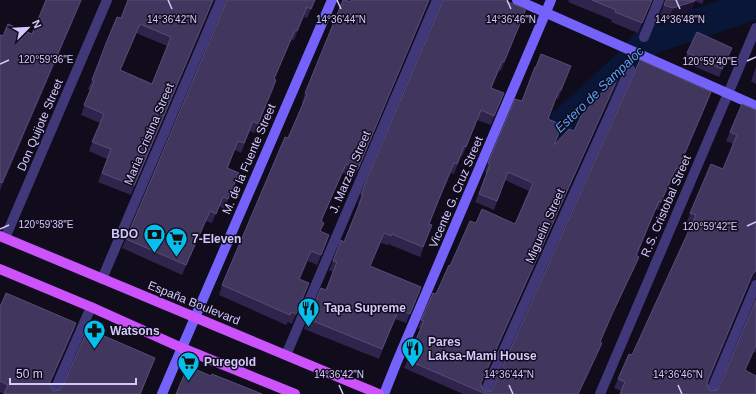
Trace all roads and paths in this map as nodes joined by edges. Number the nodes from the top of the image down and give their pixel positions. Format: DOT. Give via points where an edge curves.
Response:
graph roads {
  1 [pos="107,0"];
  2 [pos="221,0"];
  3 [pos="332,0"];
  4 [pos="437,0"];
  5 [pos="517,0"];
  6 [pos="551,0"];
  7 [pos="659,0"];
  8 [pos="547,12"];
  9 [pos="756,28"];
  10 [pos="644,38"];
  11 [pos="630,69"];
  12 [pos="728,94"];
  13 [pos="756,106"];
  14 [pos="3,237"];
  15 [pos="0,269"];
  16 [pos="102,279"];
  17 [pos="756,285"];
  18 [pos="91,307"];
  19 [pos="195,317"];
  20 [pos="182,348"];
  21 [pos="286,355"];
  22 [pos="53,394"];
  23 [pos="162,394"];
  24 [pos="295,394"];
  25 [pos="379,394"];
  26 [pos="384,394"];
  27 [pos="484,394"];
  28 [pos="600,394"];
  29 [pos="710,394"];
  1 -- 14 [label="street, Don Quijote Street"];
  2 -- 16 [label="street, Maria Cristina Street"];
  3 -- 19 [label="street, M. de la Fuente Street"];
  4 -- 21 [label="street, J. Marzan Street"];
  5 -- 8 [label="street"];
  6 -- 8 [label="street, Vicente G. Cruz Street"];
  7 -- 10 [label="street"];
  8 -- 12 [label="street"];
  8 -- 26 [label="street, Vicente G. Cruz Street"];
  9 -- 12 [label="street, R.S. Cristobal Street"];
  11 -- 27 [label="street, Miguelin Street"];
  12 -- 13 [label="street"];
  12 -- 28 [label="street, R.S. Cristobal Street"];
  14 -- 16 [label="main road, España Boulevard"];
  15 -- 18 [label="main road"];
  16 -- 19 [label="main road, España Boulevard"];
  17 -- 29 [label="street"];
  18 -- 20 [label="main road"];
  18 -- 22 [label="street"];
  19 -- 20 [label="street, M. de la Fuente Street"];
  19 -- 21 [label="main road, España Boulevard"];
  20 -- 23 [label="street, M. de la Fuente Street"];
  20 -- 24 [label="main road"];
  21 -- 25 [label="main road, España Boulevard"];
}
